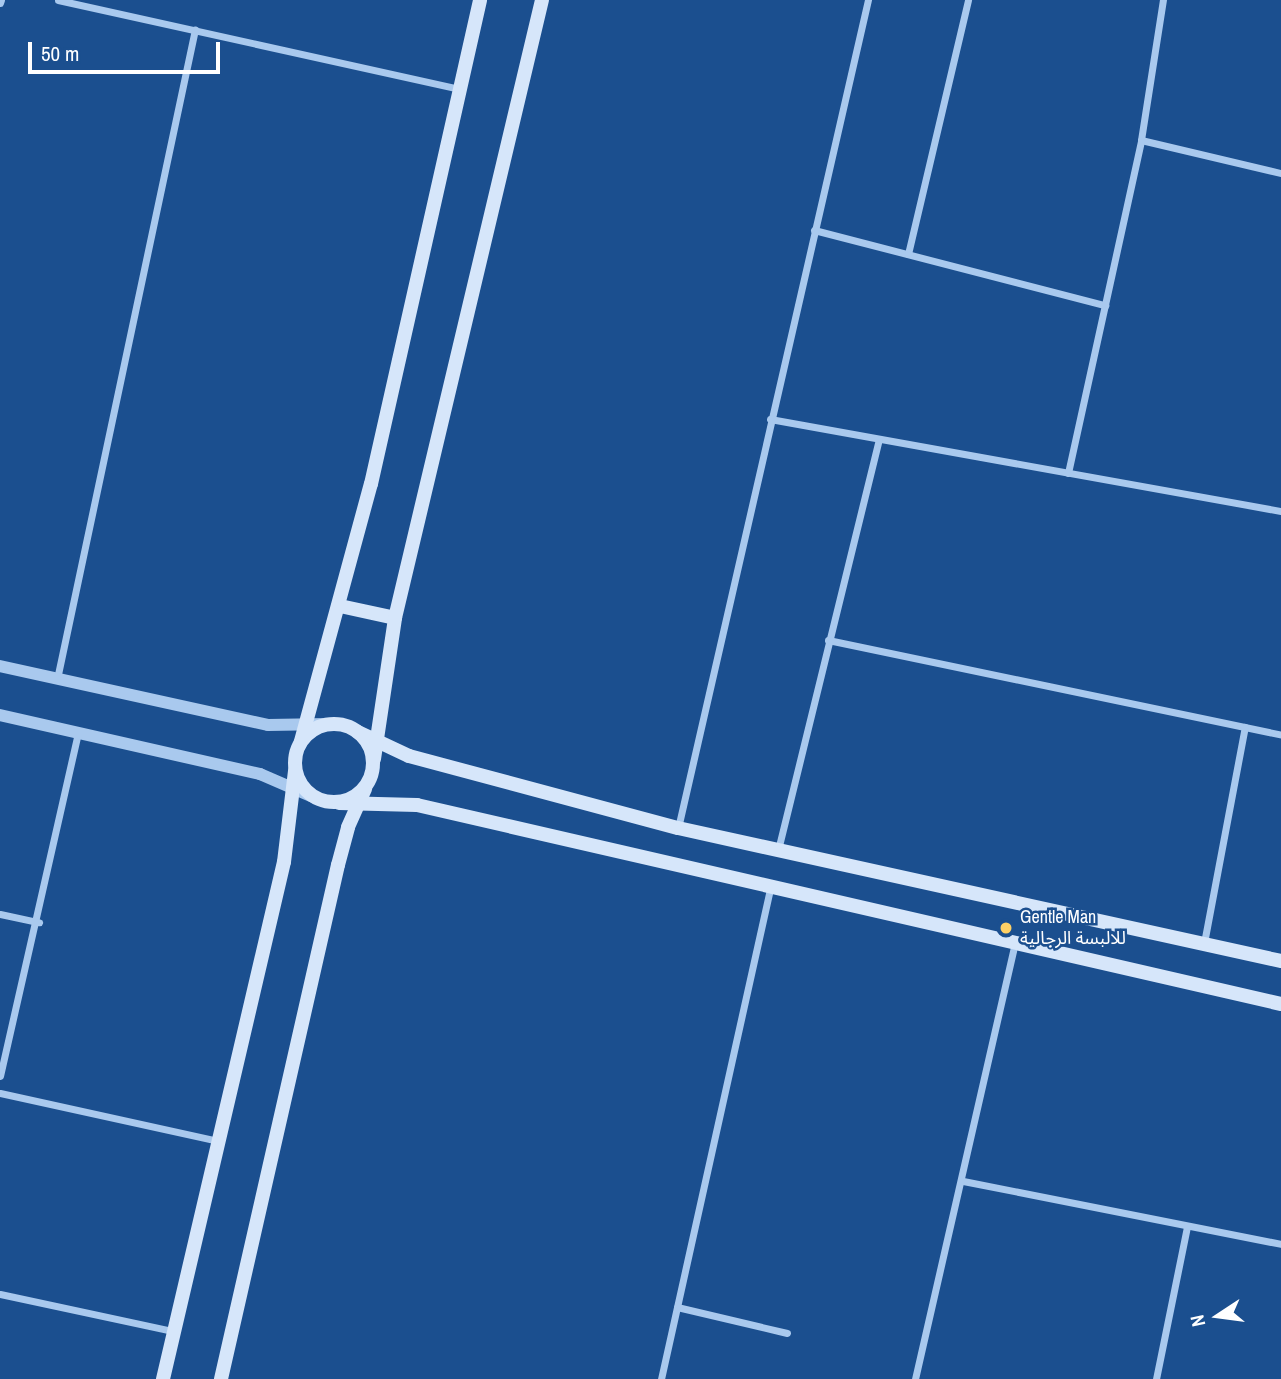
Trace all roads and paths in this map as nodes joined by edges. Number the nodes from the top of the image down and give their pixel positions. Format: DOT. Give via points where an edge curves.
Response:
graph roads {
  1 [pos="58,0"];
  2 [pos="480,0"];
  3 [pos="542,0"];
  4 [pos="868,0"];
  5 [pos="968,0"];
  6 [pos="1163,0"];
  7 [pos="195,29"];
  8 [pos="460,89"];
  9 [pos="1142,140"];
  10 [pos="1281,173"];
  11 [pos="814,230"];
  12 [pos="908,254"];
  13 [pos="1105,304"];
  14 [pos="770,419"];
  15 [pos="879,439"];
  16 [pos="1068,473"];
  17 [pos="1281,511"];
  18 [pos="340,606"];
  19 [pos="395,618"];
  20 [pos="828,640"];
  21 [pos="0,666"];
  22 [pos="57,679"];
  23 [pos="0,715"];
  24 [pos="328,724"];
  25 [pos="307,726"];
  26 [pos="1245,727"];
  27 [pos="358,732"];
  28 [pos="78,733"];
  29 [pos="1281,735"];
  30 [pos="301,741"];
  31 [pos="375,741"];
  32 [pos="374,760"];
  33 [pos="295,771"];
  34 [pos="294,787"];
  35 [pos="365,789"];
  36 [pos="311,796"];
  37 [pos="340,803"];
  38 [pos="358,803"];
  39 [pos="678,828"];
  40 [pos="778,850"];
  41 [pos="770,889"];
  42 [pos="0,914"];
  43 [pos="39,922"];
  44 [pos="1204,943"];
  45 [pos="1016,944"];
  46 [pos="1281,961"];
  47 [pos="1281,1004"];
  48 [pos="0,1076"];
  49 [pos="0,1094"];
  50 [pos="218,1141"];
  51 [pos="963,1181"];
  52 [pos="1187,1226"];
  53 [pos="1281,1244"];
  54 [pos="0,1293"];
  55 [pos="677,1307"];
  56 [pos="173,1331"];
  57 [pos="787,1333"];
  58 [pos="163,1379"];
  59 [pos="221,1379"];
  60 [pos="661,1379"];
  61 [pos="915,1379"];
  62 [pos="1156,1379"];
  1 -- 7 [label="street"];
  2 -- 8 [label="main road"];
  3 -- 19 [label="main road"];
  4 -- 11 [label="street"];
  5 -- 12 [label="street"];
  6 -- 9 [label="street"];
  7 -- 8 [label="street"];
  7 -- 22 [label="street"];
  8 -- 18 [label="main road"];
  9 -- 10 [label="street"];
  9 -- 13 [label="street"];
  11 -- 12 [label="street"];
  11 -- 14 [label="street"];
  12 -- 13 [label="street"];
  13 -- 16 [label="street"];
  14 -- 15 [label="street"];
  14 -- 39 [label="street"];
  15 -- 16 [label="street"];
  15 -- 20 [label="street"];
  16 -- 17 [label="street"];
  18 -- 19 [label="main road"];
  18 -- 25 [label="main road"];
  19 -- 31 [label="main road"];
  20 -- 26 [label="street"];
  20 -- 40 [label="street"];
  21 -- 22 [label="street"];
  22 -- 25 [label="street" via="244,721"];
  23 -- 28 [label="street"];
  24 -- 25 [label="street"];
  24 -- 27 [label="main road"];
  24 -- 30 [label="main road"];
  25 -- 30 [label="main road"];
  26 -- 29 [label="street"];
  26 -- 44 [label="street"];
  27 -- 31 [label="main road"];
  27 -- 32 [label="main road"];
  28 -- 34 [label="street" via="260,774"];
  28 -- 43 [label="street"];
  30 -- 33 [label="main road"];
  31 -- 32 [label="main road"];
  31 -- 39 [label="main road" via="409,756"];
  32 -- 35 [label="main road"];
  33 -- 34 [label="main road"];
  33 -- 36 [label="main road"];
  34 -- 36 [label="street"];
  34 -- 50 [label="main road" via="284,862"];
  35 -- 37 [label="main road"];
  35 -- 38 [label="main road"];
  36 -- 37 [label="main road"];
  37 -- 38 [label="main road"];
  38 -- 41 [label="main road" via="417,805"];
  38 -- 59 [label="main road" via="338,865"];
  39 -- 40 [label="main road"];
  40 -- 44 [label="main road"];
  41 -- 45 [label="main road"];
  41 -- 55 [label="street"];
  42 -- 43 [label="street"];
  43 -- 48 [label="street"];
  44 -- 46 [label="main road"];
  45 -- 47 [label="main road"];
  45 -- 51 [label="street"];
  49 -- 50 [label="street"];
  50 -- 56 [label="main road"];
  51 -- 52 [label="street"];
  51 -- 61 [label="street"];
  52 -- 53 [label="street"];
  52 -- 62 [label="street"];
  54 -- 56 [label="street"];
  55 -- 57 [label="street"];
  55 -- 60 [label="street"];
  56 -- 58 [label="main road"];
}
